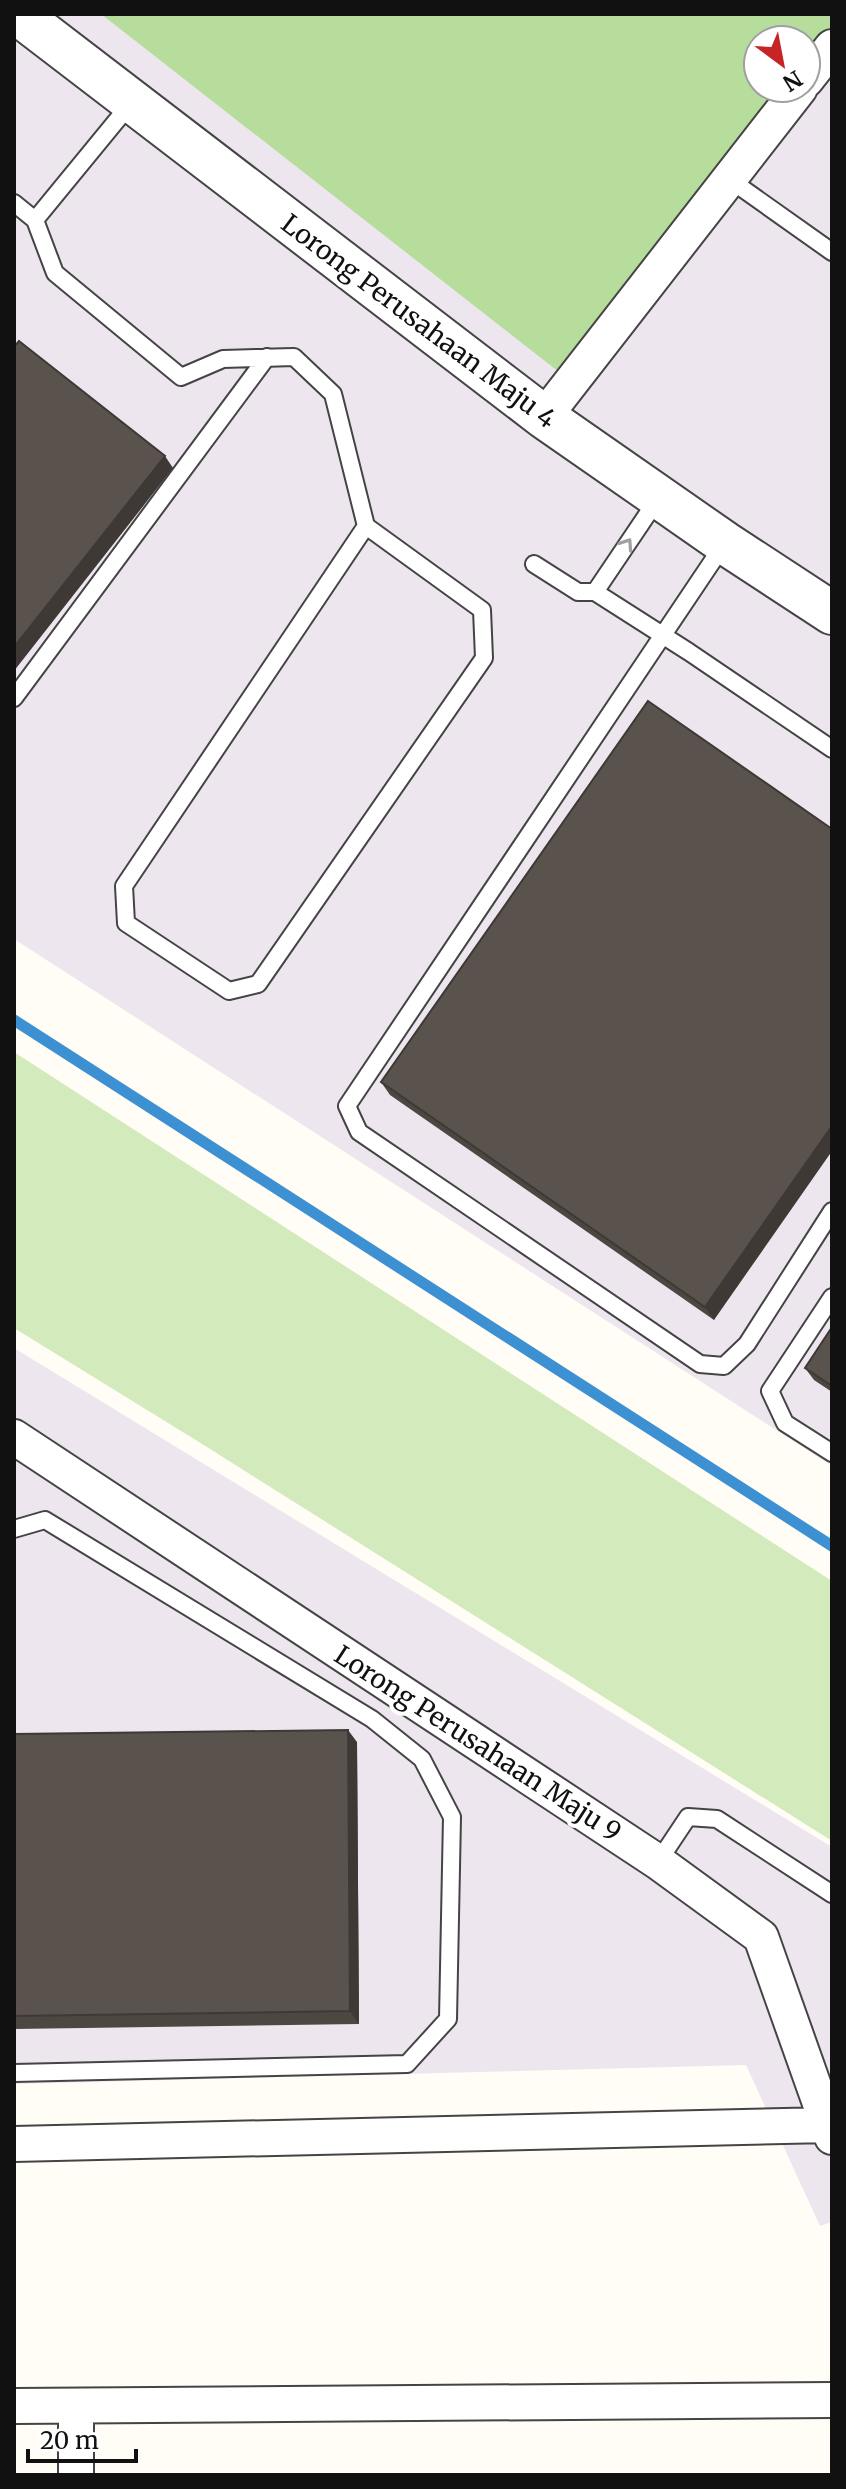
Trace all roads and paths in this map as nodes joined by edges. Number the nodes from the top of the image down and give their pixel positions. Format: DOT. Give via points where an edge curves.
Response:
graph roads {
  1 [pos="18,14"];
  2 [pos="132,102"];
  3 [pos="788,104"];
  4 [pos="729,179"];
  5 [pos="14,203"];
  6 [pos="35,220"];
  7 [pos="832,252"];
  8 [pos="267,357"];
  9 [pos="544,417"];
  10 [pos="659,496"];
  11 [pos="366,526"];
  12 [pos="725,543"];
  13 [pos="534,564"];
  14 [pos="595,592"];
  15 [pos="832,613"];
  16 [pos="664,635"];
  17 [pos="14,698"];
  18 [pos="832,749"];
  19 [pos="832,1211"];
  20 [pos="832,1297"];
  21 [pos="14,1437"];
  22 [pos="832,1453"];
  23 [pos="14,1529"];
  24 [pos="658,1862"];
  25 [pos="832,1894"];
  26 [pos="14,2073"];
  27 [pos="830,2131"];
  28 [pos="14,2144"];
  29 [pos="832,2400"];
  30 [pos="14,2406"];
  31 [pos="76,2406"];
  32 [pos="76,2475"];
  1 -- 2 [label="street, Lorong Perusahaan Maju 4"];
  2 -- 6 [label="lane"];
  2 -- 9 [label="street, Lorong Perusahaan Maju 4"];
  3 -- 4 [label="street"];
  4 -- 7 [label="lane"];
  4 -- 9 [label="street"];
  5 -- 6 [label="lane"];
  6 -- 8 [label="lane" via="55,273 181,377 223,359"];
  8 -- 11 [label="lane" via="294,357 333,394"];
  8 -- 17 [label="lane"];
  9 -- 10 [label="street, Lorong Perusahaan Maju 4"];
  10 -- 12 [label="street, Lorong Perusahaan Maju 4"];
  14 -- 10 [label="lane, one-way"];
  11 -- 11 [label="lane" via="482,610 484,658 258,984 229,991 126,923 124,886"];
  12 -- 15 [label="street, Lorong Perusahaan Maju 4"];
  12 -- 16 [label="lane"];
  13 -- 14 [label="lane" via="578,592"];
  14 -- 16 [label="lane"];
  16 -- 18 [label="lane"];
  16 -- 19 [label="lane" via="347,1106 359,1132 700,1364 724,1366 747,1344"];
  20 -- 22 [label="lane" via="770,1391 785,1423"];
  21 -- 24 [label="street, Lorong Perusahaan Maju 9"];
  23 -- 26 [label="lane" via="45,1520 372,1719 422,1759 452,1817 448,2019 407,2064"];
  24 -- 25 [label="lane" via="688,1817 717,1819"];
  24 -- 27 [label="street, Lorong Perusahaan Maju 9" via="761,1937"];
  27 -- 28 [label="street"];
  29 -- 31 [label="street"];
  30 -- 31 [label="street"];
  31 -- 32 [label="street"];
}
